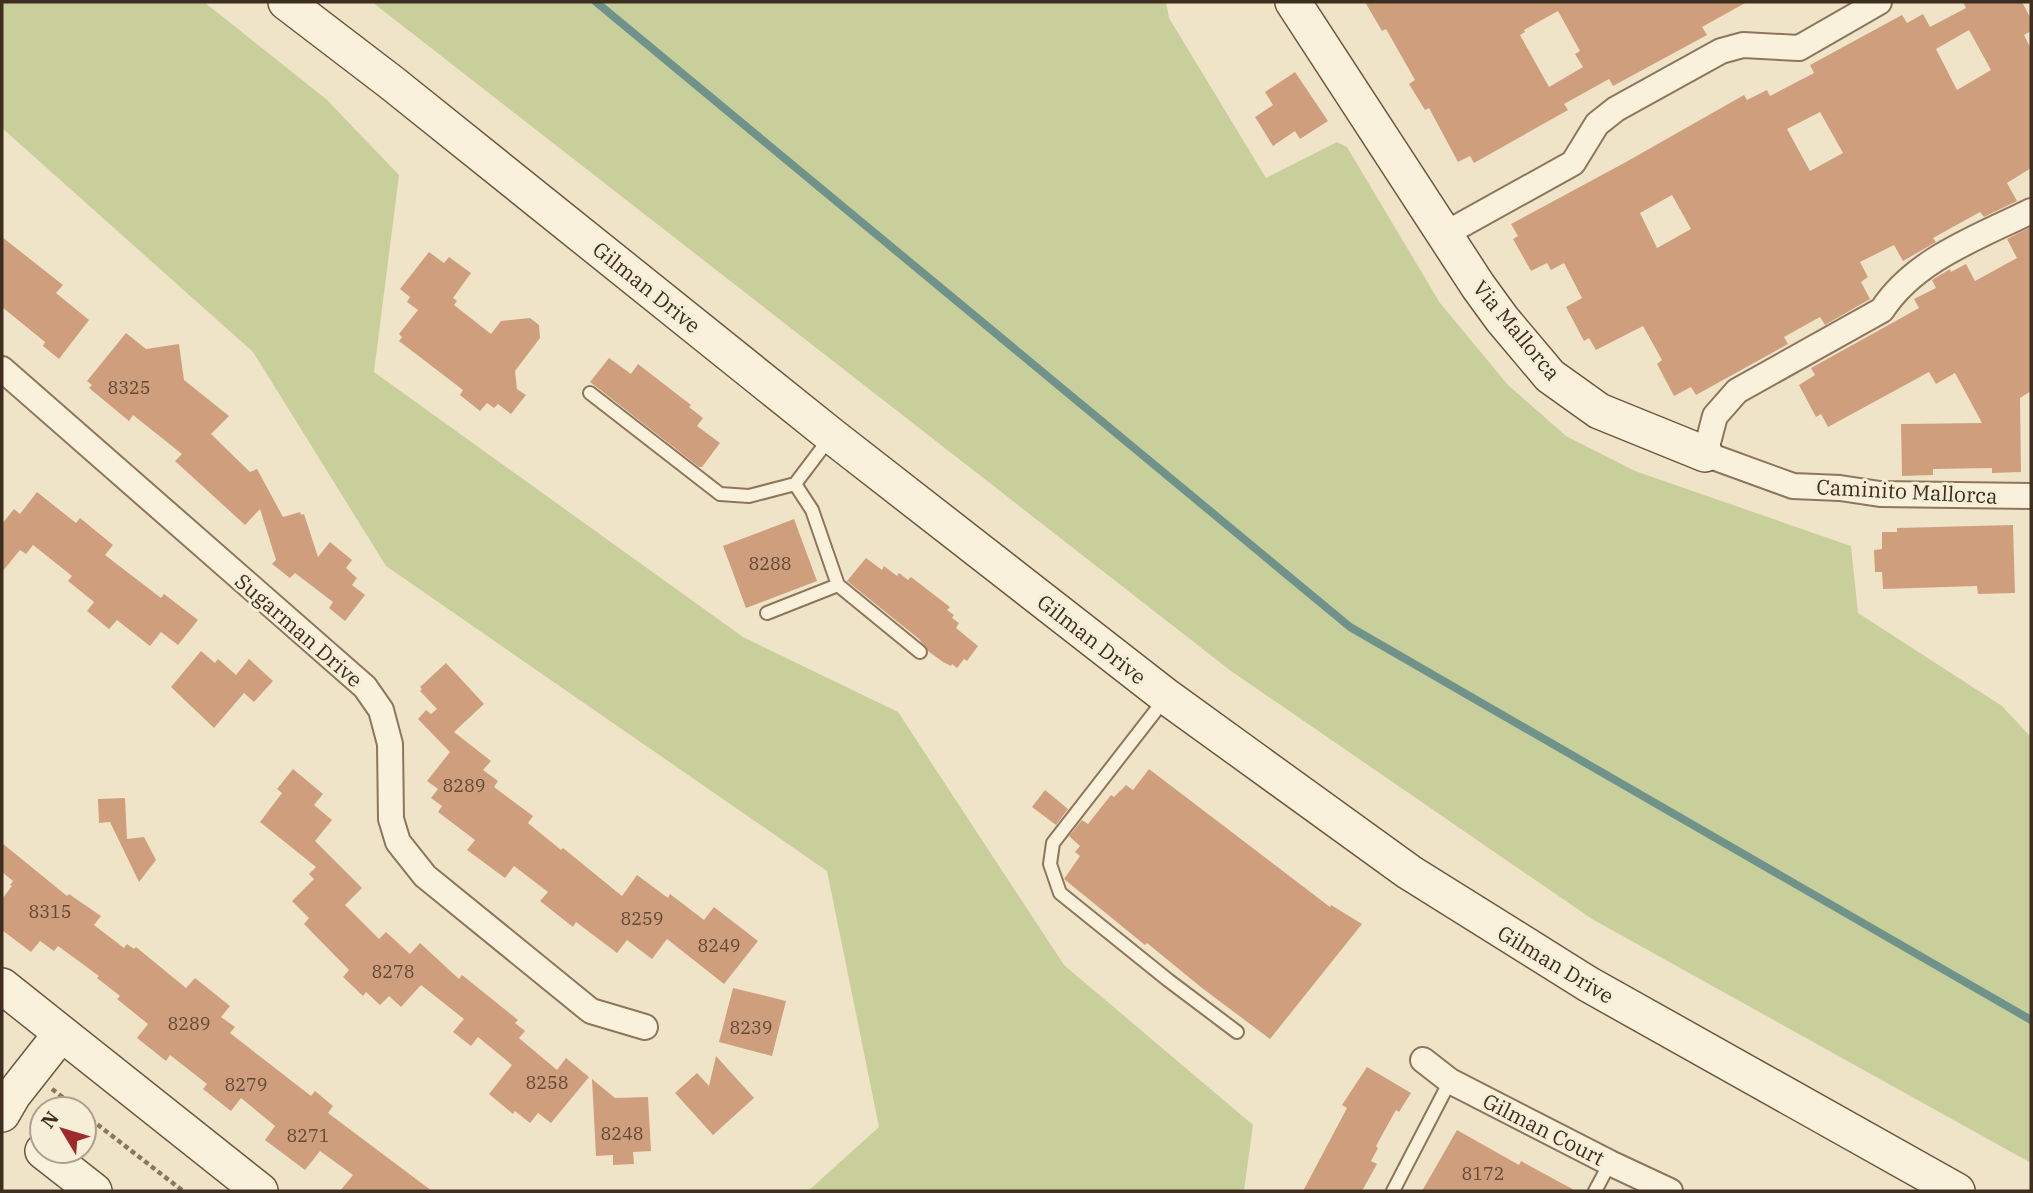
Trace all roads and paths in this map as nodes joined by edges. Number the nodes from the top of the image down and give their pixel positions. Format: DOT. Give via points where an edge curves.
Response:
graph roads {
  1 [pos="286,2"];
  2 [pos="1293,2"];
  3 [pos="1879,2"];
  4 [pos="2031,211"];
  5 [pos="1444,234"];
  6 [pos="2,369"];
  7 [pos="590,393"];
  8 [pos="832,436"];
  9 [pos="1705,454"];
  10 [pos="795,484"];
  11 [pos="2031,495"];
  12 [pos="838,585"];
  13 [pos="767,613"];
  14 [pos="920,652"];
  15 [pos="1167,697"];
  16 [pos="2,986"];
  17 [pos="645,1027"];
  18 [pos="1237,1032"];
  19 [pos="61,1034"];
  20 [pos="1423,1059"];
  21 [pos="1450,1081"];
  22 [pos="48,1086"];
  23 [pos="60,1095"];
  24 [pos="2,1116"];
  25 [pos="98,1125"];
  26 [pos="28,1138"];
  27 [pos="1611,1163"];
  28 [pos="61,1165"];
  29 [pos="94,1191"];
  30 [pos="183,1191"];
  31 [pos="260,1191"];
  32 [pos="1393,1191"];
  33 [pos="1595,1191"];
  34 [pos="1670,1191"];
  35 [pos="1957,1191"];
  1 -- 8 [label="main road, Gilman Drive"];
  2 -- 5 [label="main road, Via Mallorca"];
  3 -- 5 [label="street" via="1799,48 1743,45 1721,51 1616,108 1597,124 1573,163"];
  4 -- 9 [label="street" via="1934,260 1892,294 1882,310 1737,391 1715,416"];
  5 -- 9 [label="main road, Via Mallorca" via="1502,319 1550,376 1599,411"];
  6 -- 17 [label="street, Sugarman Drive" via="365,687 381,710 390,744 391,819 398,842 425,876 591,1011"];
  7 -- 10 [label="lane" via="720,494 749,496"];
  8 -- 10 [label="lane"];
  8 -- 15 [label="main road, Gilman Drive"];
  9 -- 11 [label="street, Caminito Mallorca" via="1793,486 1880,494"];
  10 -- 12 [label="lane" via="812,510"];
  12 -- 13 [label="lane"];
  12 -- 14 [label="lane"];
  15 -- 18 [label="lane" via="1053,843 1050,864 1060,893"];
  15 -- 35 [label="main road, Gilman Drive" via="1443,895 1588,984"];
  16 -- 19 [label="main road"];
  19 -- 24 [label="main road"];
  19 -- 31 [label="main road"];
  20 -- 21 [label="street, Gilman Court"];
  21 -- 27 [label="street, Gilman Court"];
  21 -- 32 [label="lane"];
  22 -- 23 [label="path"];
  24 -- 26 [label="main road"];
  25 -- 30 [label="path"];
  27 -- 33 [label="lane"];
  27 -- 34 [label="street, Gilman Court"];
  28 -- 29 [label="main road"];
}
